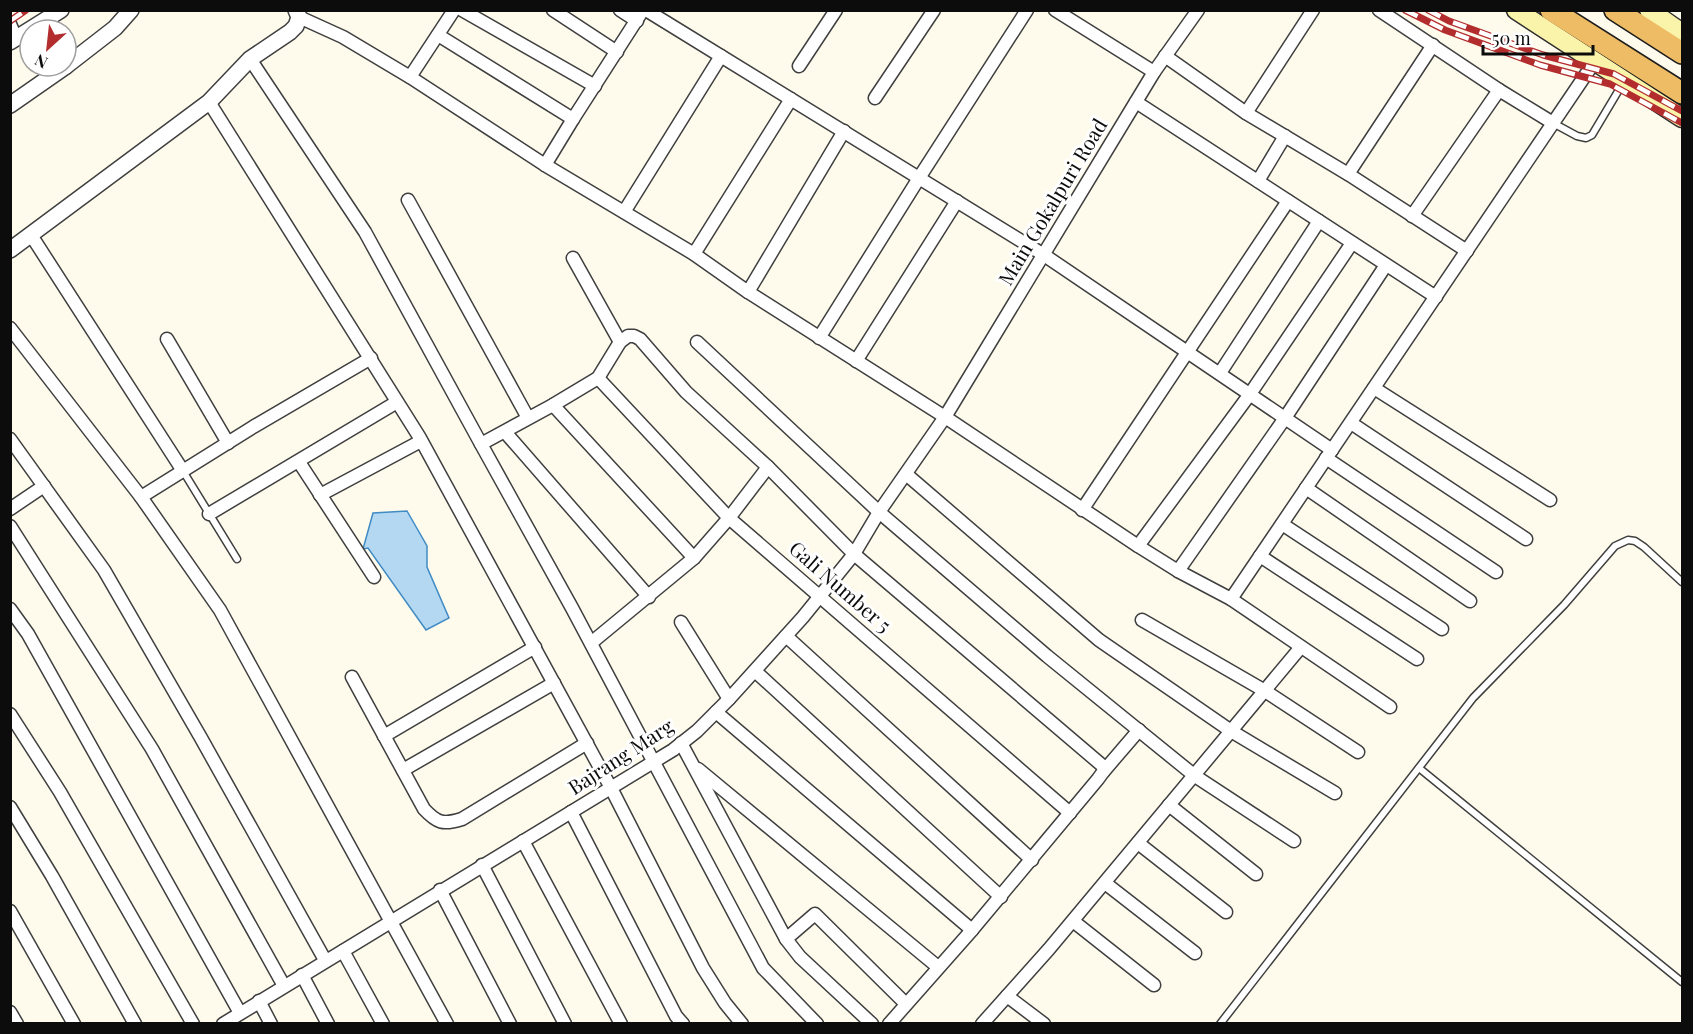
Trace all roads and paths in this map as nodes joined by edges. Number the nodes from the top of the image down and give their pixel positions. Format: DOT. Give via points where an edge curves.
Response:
graph roads {
  1 [pos="61,10"];
  2 [pos="131,10"];
  3 [pos="454,10"];
  4 [pos="462,10"];
  5 [pos="553,10"];
  6 [pos="620,10"];
  7 [pos="836,10"];
  8 [pos="934,10"];
  9 [pos="1027,10"];
  10 [pos="1056,10"];
  11 [pos="1198,10"];
  12 [pos="1313,10"];
  13 [pos="1379,10"];
  14 [pos="1516,10"];
  15 [pos="1551,10"];
  16 [pos="1615,10"];
  17 [pos="1650,10"];
  18 [pos="297,14"];
  19 [pos="642,14"];
  20 [pos="1683,33"];
  21 [pos="438,34"];
  22 [pos="12,35"];
  23 [pos="1432,45"];
  24 [pos="617,52"];
  25 [pos="1683,53"];
  26 [pos="721,56"];
  27 [pos="1165,56"];
  28 [pos="78,57"];
  29 [pos="250,59"];
  30 [pos="1595,61"];
  31 [pos="799,66"];
  32 [pos="1154,72"];
  33 [pos="410,77"];
  34 [pos="49,78"];
  35 [pos="1625,80"];
  36 [pos="595,86"];
  37 [pos="1500,90"];
  38 [pos="1683,93"];
  39 [pos="875,98"];
  40 [pos="791,99"];
  41 [pos="209,102"];
  42 [pos="1136,102"];
  43 [pos="10,105"];
  44 [pos="1246,112"];
  45 [pos="1683,118"];
  46 [pos="573,119"];
  47 [pos="1553,123"];
  48 [pos="843,131"];
  49 [pos="1284,136"];
  50 [pos="546,165"];
  51 [pos="1348,174"];
  52 [pos="919,178"];
  53 [pos="1258,181"];
  54 [pos="408,200"];
  55 [pos="957,201"];
  56 [pos="1288,201"];
  57 [pos="624,212"];
  58 [pos="1412,216"];
  59 [pos="1319,221"];
  60 [pos="31,235"];
  61 [pos="1352,243"];
  62 [pos="10,250"];
  63 [pos="1467,251"];
  64 [pos="694,255"];
  65 [pos="1044,255"];
  66 [pos="573,258"];
  67 [pos="1386,265"];
  68 [pos="748,292"];
  69 [pos="1436,297"];
  70 [pos="10,328"];
  71 [pos="819,338"];
  72 [pos="167,339"];
  73 [pos="620,342"];
  74 [pos="696,342"];
  75 [pos="1188,352"];
  76 [pos="371,358"];
  77 [pos="856,362"];
  78 [pos="1220,373"];
  79 [pos="598,378"];
  80 [pos="1374,388"];
  81 [pos="1250,394"];
  82 [pos="398,402"];
  83 [pos="553,405"];
  84 [pos="945,417"];
  85 [pos="528,418"];
  86 [pos="1285,418"];
  87 [pos="1351,423"];
  88 [pos="505,432"];
  89 [pos="10,439"];
  90 [pos="421,441"];
  91 [pos="228,443"];
  92 [pos="481,444"];
  93 [pos="1329,454"];
  94 [pos="299,462"];
  95 [pos="768,466"];
  96 [pos="183,471"];
  97 [pos="906,474"];
  98 [pos="44,486"];
  99 [pos="1306,488"];
  100 [pos="320,495"];
  101 [pos="141,497"];
  102 [pos="1550,500"];
  103 [pos="10,509"];
  104 [pos="1082,510"];
  105 [pos="879,512"];
  106 [pos="209,514"];
  107 [pos="729,518"];
  108 [pos="1282,525"];
  109 [pos="10,526"];
  110 [pos="1526,538"];
  111 [pos="1138,546"];
  112 [pos="854,554"];
  113 [pos="1260,556"];
  114 [pos="694,558"];
  115 [pos="237,559"];
  116 [pos="1178,571"];
  117 [pos="1496,572"];
  118 [pos="374,577"];
  119 [pos="1683,582"];
  120 [pos="820,596"];
  121 [pos="649,597"];
  122 [pos="1231,599"];
  123 [pos="1470,602"];
  124 [pos="10,609"];
  125 [pos="1143,620"];
  126 [pos="681,622"];
  127 [pos="1442,629"];
  128 [pos="786,636"];
  129 [pos="591,644"];
  130 [pos="535,647"];
  131 [pos="1301,647"];
  132 [pos="1418,659"];
  133 [pos="755,671"];
  134 [pos="352,676"];
  135 [pos="554,683"];
  136 [pos="1265,691"];
  137 [pos="729,699"];
  138 [pos="1390,707"];
  139 [pos="716,712"];
  140 [pos="10,714"];
  141 [pos="1139,730"];
  142 [pos="1231,731"];
  143 [pos="384,736"];
  144 [pos="586,743"];
  145 [pos="681,744"];
  146 [pos="1358,752"];
  147 [pos="654,762"];
  148 [pos="693,765"];
  149 [pos="1419,768"];
  150 [pos="404,770"];
  151 [pos="1103,772"];
  152 [pos="1194,775"];
  153 [pos="611,788"];
  154 [pos="1335,793"];
  155 [pos="1169,805"];
  156 [pos="10,807"];
  157 [pos="571,812"];
  158 [pos="1070,813"];
  159 [pos="523,841"];
  160 [pos="1294,841"];
  161 [pos="1138,843"];
  162 [pos="1032,860"];
  163 [pos="482,865"];
  164 [pos="1257,874"];
  165 [pos="1105,883"];
  166 [pos="440,890"];
  167 [pos="1001,897"];
  168 [pos="10,910"];
  169 [pos="1226,912"];
  170 [pos="1073,921"];
  171 [pos="392,922"];
  172 [pos="972,930"];
  173 [pos="786,939"];
  174 [pos="343,951"];
  175 [pos="1195,953"];
  176 [pos="326,960"];
  177 [pos="938,967"];
  178 [pos="302,975"];
  179 [pos="1683,982"];
  180 [pos="1154,985"];
  181 [pos="284,986"];
  182 [pos="1007,996"];
  183 [pos="259,1001"];
  184 [pos="906,1004"];
  185 [pos="10,1012"];
  186 [pos="240,1013"];
  187 [pos="17,1023"];
  188 [pos="74,1023"];
  189 [pos="135,1023"];
  190 [pos="193,1023"];
  191 [pos="223,1023"];
  192 [pos="271,1023"];
  193 [pos="328,1023"];
  194 [pos="383,1023"];
  195 [pos="447,1023"];
  196 [pos="510,1023"];
  197 [pos="565,1023"];
  198 [pos="621,1023"];
  199 [pos="683,1023"];
  200 [pos="742,1023"];
  201 [pos="817,1023"];
  202 [pos="872,1023"];
  203 [pos="891,1023"];
  204 [pos="982,1023"];
  205 [pos="1044,1023"];
  206 [pos="1220,1023"];
  1 -- 22 [label="street"];
  2 -- 28 [label="street"];
  3 -- 21 [label="street"];
  4 -- 36 [label="street"];
  5 -- 24 [label="street"];
  6 -- 19 [label="street"];
  7 -- 31 [label="street"];
  8 -- 39 [label="street"];
  9 -- 52 [label="street"];
  10 -- 32 [label="street"];
  11 -- 27 [label="street, Main Gokalpuri Road"];
  12 -- 44 [label="street"];
  13 -- 23 [label="street"];
  14 -- 30 [label="main road"];
  15 -- 38 [label="highway"];
  16 -- 25 [label="highway"];
  17 -- 20 [label="main road"];
  18 -- 29 [label="street" via="296,26 290,32"];
  18 -- 33 [label="street"];
  19 -- 24 [label="street"];
  19 -- 26 [label="street"];
  21 -- 33 [label="street"];
  21 -- 46 [label="street"];
  23 -- 37 [label="street"];
  23 -- 51 [label="street"];
  24 -- 36 [label="street"];
  26 -- 40 [label="street"];
  26 -- 57 [label="street"];
  27 -- 32 [label="street, Main Gokalpuri Road"];
  27 -- 44 [label="street"];
  29 -- 41 [label="street"];
  29 -- 92 [label="street" via="365,232"];
  30 -- 35 [label="main road"];
  30 -- 47 [label="street"];
  32 -- 42 [label="street, Main Gokalpuri Road"];
  33 -- 50 [label="street"];
  34 -- 43 [label="street"];
  35 -- 45 [label="main road"];
  35 -- 47 [label="lane" via="1592,135 1577,136"];
  36 -- 46 [label="street"];
  37 -- 47 [label="street"];
  37 -- 58 [label="street"];
  40 -- 48 [label="street"];
  40 -- 64 [label="street"];
  41 -- 60 [label="street"];
  41 -- 76 [label="street"];
  42 -- 53 [label="street"];
  42 -- 65 [label="street, Main Gokalpuri Road"];
  44 -- 49 [label="street"];
  46 -- 50 [label="street"];
  47 -- 63 [label="street"];
  48 -- 52 [label="street"];
  48 -- 68 [label="street"];
  49 -- 51 [label="street"];
  49 -- 53 [label="street"];
  50 -- 57 [label="street"];
  51 -- 58 [label="street"];
  52 -- 55 [label="street"];
  52 -- 71 [label="street"];
  53 -- 56 [label="street"];
  54 -- 85 [label="street"];
  55 -- 65 [label="street"];
  55 -- 77 [label="street"];
  56 -- 59 [label="street"];
  56 -- 75 [label="street"];
  57 -- 64 [label="street"];
  58 -- 63 [label="street"];
  59 -- 61 [label="street"];
  59 -- 78 [label="street"];
  60 -- 62 [label="street"];
  60 -- 96 [label="street"];
  61 -- 67 [label="street"];
  61 -- 81 [label="street"];
  63 -- 69 [label="street"];
  64 -- 68 [label="street"];
  65 -- 75 [label="street"];
  65 -- 84 [label="street, Main Gokalpuri Road"];
  66 -- 73 [label="street"];
  67 -- 69 [label="street"];
  67 -- 86 [label="street"];
  68 -- 71 [label="street"];
  69 -- 80 [label="street"];
  70 -- 101 [label="street"];
  71 -- 77 [label="street"];
  72 -- 91 [label="street"];
  73 -- 79 [label="street"];
  73 -- 95 [label="street" via="628,336 640,339 686,392"];
  74 -- 105 [label="street"];
  75 -- 78 [label="street"];
  75 -- 104 [label="street"];
  76 -- 82 [label="street"];
  76 -- 91 [label="street"];
  77 -- 84 [label="street"];
  78 -- 81 [label="street"];
  79 -- 83 [label="street"];
  79 -- 107 [label="street, Gali Number 5"];
  80 -- 87 [label="street"];
  80 -- 102 [label="street"];
  81 -- 86 [label="street"];
  81 -- 111 [label="street"];
  82 -- 90 [label="street"];
  82 -- 94 [label="street"];
  83 -- 85 [label="street"];
  83 -- 114 [label="street"];
  84 -- 97 [label="street, Bajrang Marg"];
  84 -- 104 [label="street"];
  85 -- 88 [label="street"];
  86 -- 93 [label="street"];
  86 -- 116 [label="street"];
  87 -- 93 [label="street"];
  87 -- 110 [label="street"];
  88 -- 92 [label="street"];
  88 -- 121 [label="street"];
  89 -- 98 [label="street"];
  90 -- 100 [label="street"];
  90 -- 130 [label="street"];
  91 -- 96 [label="street"];
  92 -- 129 [label="street"];
  93 -- 99 [label="street"];
  93 -- 117 [label="street"];
  94 -- 100 [label="street"];
  94 -- 106 [label="street"];
  95 -- 107 [label="street"];
  95 -- 112 [label="street"];
  96 -- 101 [label="street"];
  96 -- 106 [label="lane"];
  97 -- 105 [label="street, Bajrang Marg"];
  97 -- 142 [label="street" via="1100,640"];
  98 -- 103 [label="street"];
  98 -- 176 [label="street" via="104,570"];
  99 -- 108 [label="street"];
  99 -- 123 [label="street"];
  100 -- 118 [label="street"];
  101 -- 171 [label="street" via="220,610"];
  104 -- 111 [label="street"];
  105 -- 112 [label="street, Bajrang Marg"];
  105 -- 141 [label="street"];
  106 -- 115 [label="lane"];
  107 -- 114 [label="street"];
  107 -- 120 [label="street, Gali Number 5"];
  108 -- 113 [label="street"];
  108 -- 127 [label="street"];
  109 -- 181 [label="street" via="152,749"];
  111 -- 116 [label="street"];
  112 -- 120 [label="street, Bajrang Marg"];
  112 -- 151 [label="street" via="1099,762"];
  113 -- 122 [label="street"];
  113 -- 132 [label="street"];
  114 -- 121 [label="street"];
  116 -- 122 [label="street"];
  119 -- 149 [label="lane" via="1635,541 1615,546 1564,605 1473,698"];
  120 -- 128 [label="street, Bajrang Marg"];
  120 -- 158 [label="street, Gali Number 5"];
  121 -- 129 [label="street"];
  122 -- 131 [label="street"];
  124 -- 186 [label="street" via="28,634"];
  125 -- 136 [label="street"];
  126 -- 137 [label="street"];
  128 -- 133 [label="street, Bajrang Marg"];
  128 -- 162 [label="street"];
  129 -- 147 [label="street"];
  130 -- 135 [label="street"];
  130 -- 143 [label="street"];
  131 -- 136 [label="street"];
  131 -- 138 [label="street"];
  133 -- 137 [label="street, Bajrang Marg"];
  133 -- 167 [label="street"];
  134 -- 143 [label="street"];
  135 -- 144 [label="street"];
  135 -- 150 [label="street"];
  136 -- 142 [label="street"];
  136 -- 146 [label="street"];
  137 -- 139 [label="street, Bajrang Marg"];
  139 -- 145 [label="street, Bajrang Marg"];
  139 -- 172 [label="street"];
  140 -- 190 [label="street" via="60,792"];
  141 -- 151 [label="street"];
  141 -- 152 [label="street"];
  142 -- 152 [label="street"];
  142 -- 154 [label="street"];
  143 -- 150 [label="street"];
  144 -- 150 [label="street" via="450,823 440,822 424,808"];
  144 -- 153 [label="street"];
  145 -- 147 [label="street, Bajrang Marg"];
  145 -- 148 [label="street"];
  147 -- 153 [label="street, Bajrang Marg"];
  147 -- 201 [label="street" via="763,968"];
  148 -- 173 [label="street"];
  148 -- 177 [label="street"];
  149 -- 179 [label="lane"];
  149 -- 206 [label="lane"];
  151 -- 158 [label="street"];
  152 -- 155 [label="street"];
  152 -- 160 [label="street"];
  153 -- 157 [label="street, Bajrang Marg"];
  153 -- 200 [label="street" via="703,968"];
  155 -- 161 [label="street"];
  155 -- 164 [label="street"];
  156 -- 189 [label="street"];
  157 -- 159 [label="street, Bajrang Marg"];
  157 -- 199 [label="street"];
  158 -- 162 [label="street"];
  159 -- 163 [label="street, Bajrang Marg"];
  159 -- 198 [label="street"];
  161 -- 165 [label="street"];
  161 -- 169 [label="street"];
  162 -- 167 [label="street"];
  163 -- 166 [label="street, Bajrang Marg"];
  163 -- 197 [label="street"];
  165 -- 170 [label="street"];
  165 -- 175 [label="street"];
  166 -- 171 [label="street, Bajrang Marg"];
  166 -- 196 [label="street"];
  167 -- 172 [label="street"];
  168 -- 188 [label="street"];
  170 -- 180 [label="street"];
  170 -- 182 [label="street"];
  171 -- 174 [label="street, Bajrang Marg"];
  171 -- 195 [label="street"];
  172 -- 177 [label="street"];
  173 -- 184 [label="street" via="815,914"];
  173 -- 202 [label="street" via="800,957"];
  174 -- 176 [label="street, Bajrang Marg"];
  174 -- 194 [label="street"];
  176 -- 178 [label="street, Bajrang Marg"];
  177 -- 184 [label="street"];
  178 -- 181 [label="street, Bajrang Marg"];
  178 -- 193 [label="street"];
  181 -- 183 [label="street, Bajrang Marg"];
  182 -- 204 [label="street"];
  182 -- 205 [label="street"];
  183 -- 186 [label="street, Bajrang Marg"];
  183 -- 192 [label="street"];
  184 -- 203 [label="street"];
  185 -- 187 [label="street"];
  186 -- 191 [label="street, Bajrang Marg"];
}
